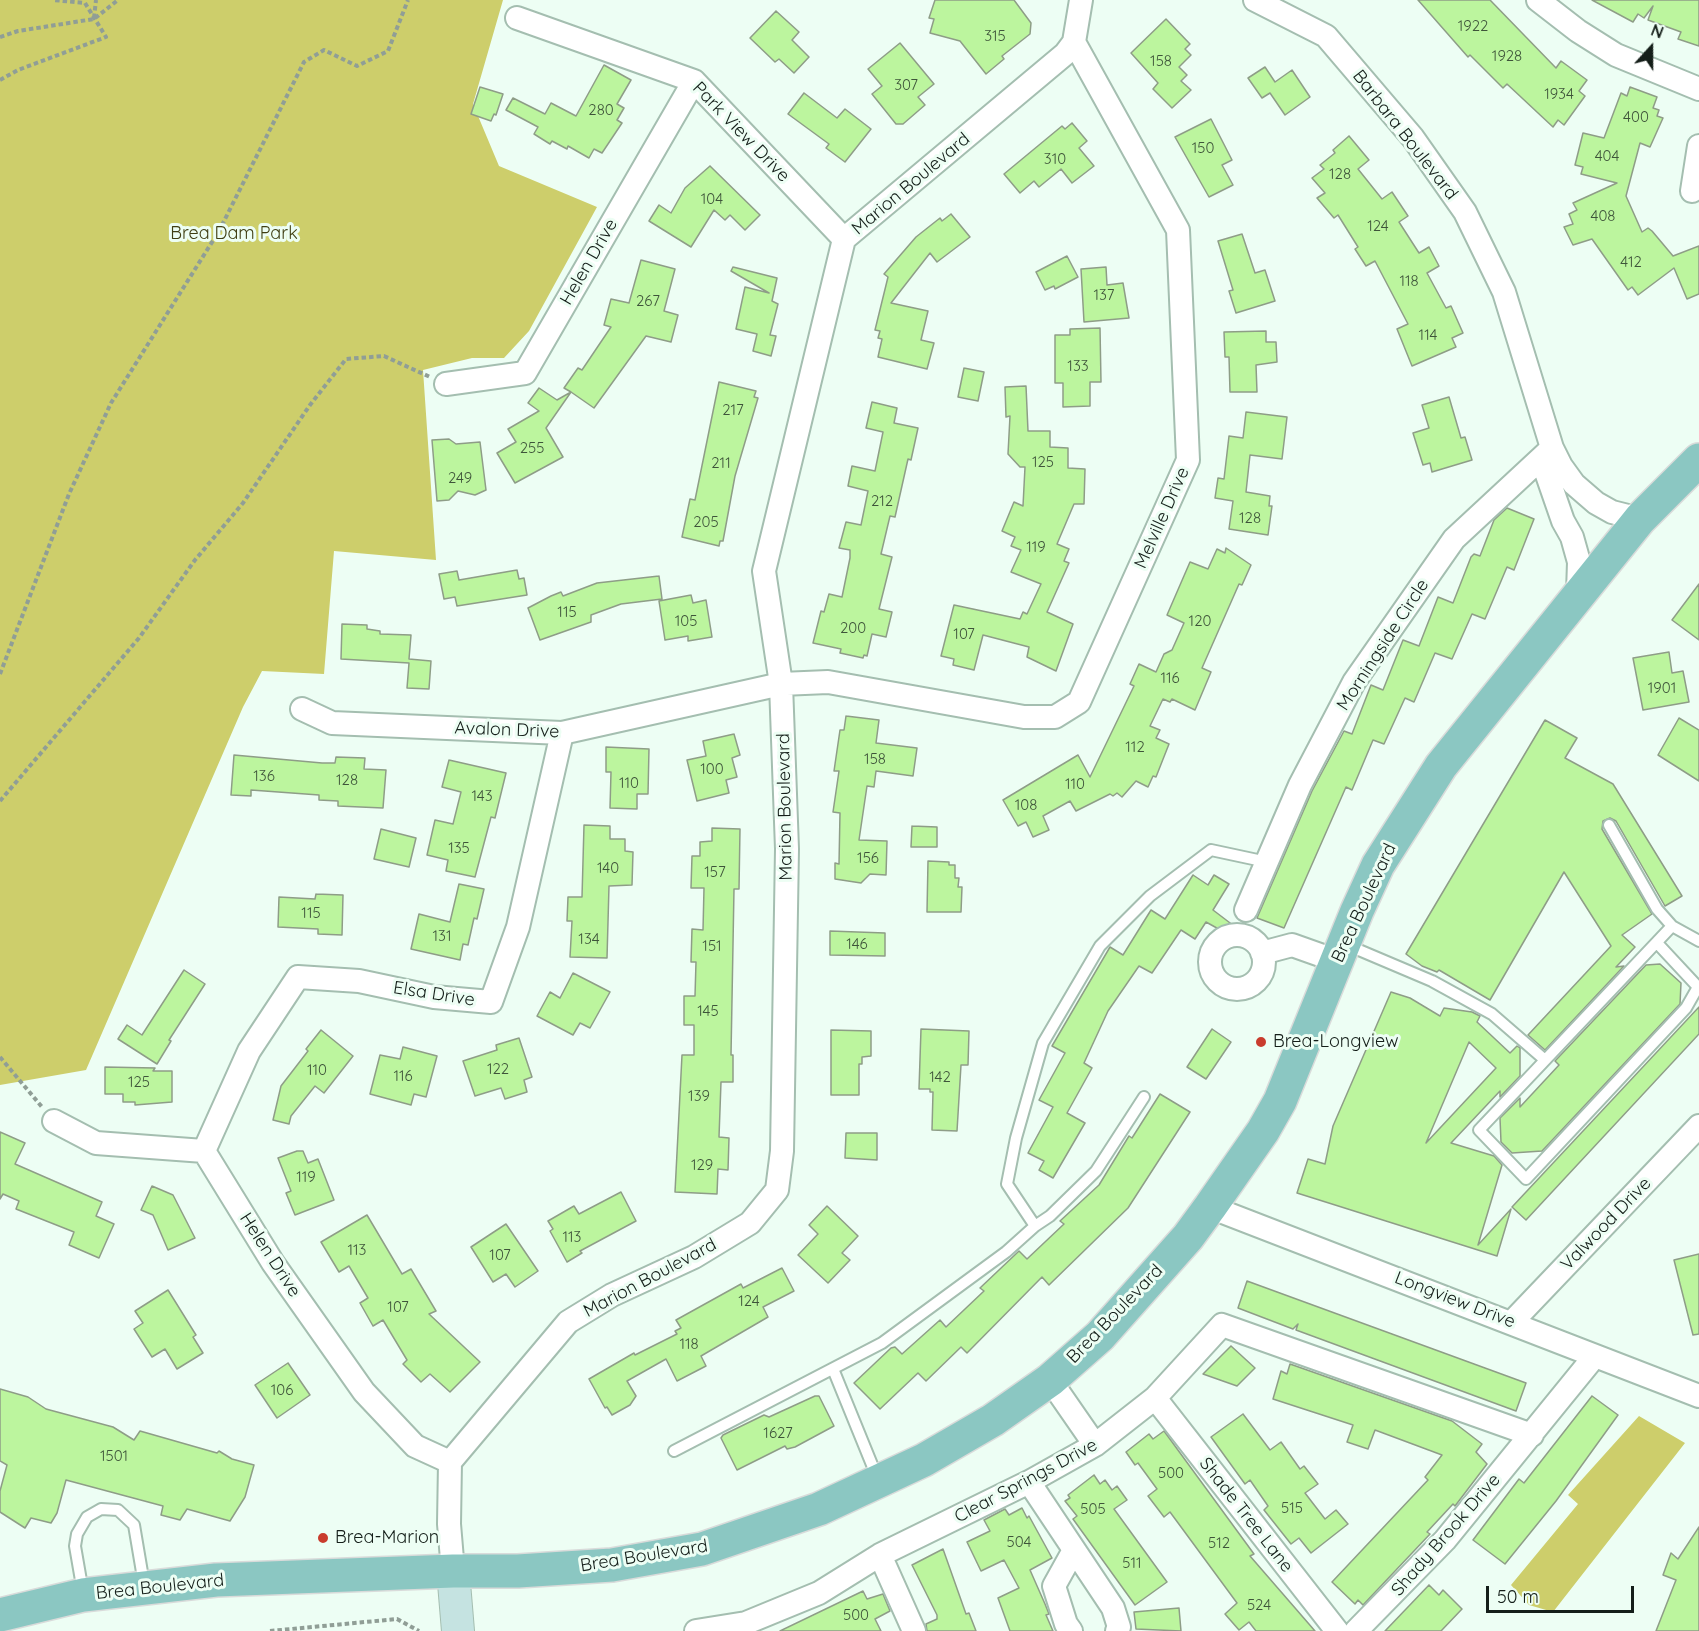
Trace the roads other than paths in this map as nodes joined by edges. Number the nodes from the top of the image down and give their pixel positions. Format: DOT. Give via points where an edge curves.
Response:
graph roads {
  1 [pos="1081,0"];
  2 [pos="1255,0"];
  3 [pos="1538,0"];
  4 [pos="517,18"];
  5 [pos="1074,42"];
  6 [pos="694,81"];
  7 [pos="1699,89"];
  8 [pos="1699,146"];
  9 [pos="1692,191"];
  10 [pos="844,239"];
  11 [pos="446,384"];
  12 [pos="1552,448"];
  13 [pos="1699,460"];
  14 [pos="1640,519"];
  15 [pos="1578,592"];
  16 [pos="781,684"];
  17 [pos="302,709"];
  18 [pos="562,733"];
  19 [pos="1610,825"];
  20 [pos="1267,862"];
  21 [pos="1246,910"];
  22 [pos="1672,926"];
  23 [pos="1699,941"];
  24 [pos="1657,943"];
  25 [pos="1262,953"];
  26 [pos="1340,953"];
  27 [pos="1545,1060"];
  28 [pos="1144,1096"];
  29 [pos="54,1121"];
  30 [pos="1699,1126"];
  31 [pos="204,1151"];
  32 [pos="1210,1207"];
  33 [pos="1035,1226"];
  34 [pos="1512,1322"];
  35 [pos="1594,1357"];
  36 [pos="833,1369"];
  37 [pos="1050,1380"];
  38 [pos="1699,1396"];
  39 [pos="1155,1398"];
  40 [pos="1532,1435"];
  41 [pos="1095,1445"];
  42 [pos="674,1451"];
  43 [pos="450,1462"];
  44 [pos="879,1481"];
  45 [pos="1029,1482"];
  46 [pos="1074,1550"];
  47 [pos="880,1555"];
  48 [pos="453,1570"];
  49 [pos="145,1587"];
  50 [pos="83,1595"];
  51 [pos="0,1615"];
  52 [pos="748,1627"];
  53 [pos="458,1631"];
  54 [pos="696,1631"];
  55 [pos="914,1631"];
  56 [pos="1071,1631"];
  57 [pos="1117,1631"];
  58 [pos="1337,1631"];
  59 [pos="1356,1631"];
  1 -- 5 [label="street"];
  2 -- 12 [label="street, Barbara Boulevard" via="1326,36 1413,138 1465,212 1504,292"];
  3 -- 7 [label="street" via="1616,55"];
  4 -- 6 [label="street, Park View Drive"];
  5 -- 10 [label="street, Marion Boulevard" via="1048,69"];
  5 -- 16 [label="street, Melville Drive" via="1178,230 1188,460 1079,702 1055,717 1024,717 828,682"];
  6 -- 10 [label="street, Park View Drive"];
  6 -- 11 [label="street, Helen Drive" via="525,373"];
  8 -- 9 [label="street"];
  10 -- 16 [label="street, Marion Boulevard" via="764,571"];
  12 -- 14 [label="street, Barbara Boulevard" via="1574,484 1596,503"];
  12 -- 15 [label="street, Barbara Boulevard" via="1546,472 1576,554"];
  12 -- 20 [label="street, Morningside Circle" via="1454,539 1354,682 1300,785"];
  13 -- 14 [label="main road, Brea Boulevard"];
  14 -- 15 [label="main road, Brea Boulevard"];
  15 -- 26 [label="main road, Brea Boulevard" via="1441,766 1378,865"];
  16 -- 18 [label="street, Avalon Drive"];
  16 -- 43 [label="street, Marion Boulevard" via="787,849 782,1151 777,1190 750,1223 694,1257 612,1294 568,1322"];
  17 -- 18 [label="street, Avalon Drive" via="332,723"];
  18 -- 31 [label="street, Elsa Drive" via="518,927 491,1002 434,997 360,981 298,977 249,1051"];
  19 -- 22 [label="lane" via="1657,909"];
  20 -- 21 [label="street, Morningside Circle"];
  20 -- 33 [label="lane" via="1211,850 1150,897 1100,946 1043,1042 1016,1138 1007,1184"];
  22 -- 23 [label="lane"];
  22 -- 24 [label="lane"];
  24 -- 27 [label="lane"];
  24 -- 27 [label="lane" via="1698,987 1686,1008 1527,1179 1479,1130"];
  25 -- 26 [label="street" via="1292,945"];
  26 -- 27 [label="lane" via="1432,981 1492,1014"];
  26 -- 32 [label="main road, Brea Boulevard" via="1280,1101"];
  28 -- 33 [label="lane" via="1096,1171"];
  29 -- 31 [label="street" via="96,1143"];
  30 -- 34 [label="street, Valwood Drive"];
  31 -- 43 [label="street, Helen Drive" via="273,1263 364,1392 415,1446"];
  32 -- 34 [label="street, Longview Drive"];
  32 -- 37 [label="main road, Brea Boulevard" via="1100,1336"];
  33 -- 36 [label="lane" via="1006,1252 882,1343"];
  34 -- 35 [label="street, Longview Drive"];
  35 -- 38 [label="street, Longview Drive"];
  35 -- 40 [label="street, Shady Brook Drive"];
  36 -- 42 [label="lane"];
  36 -- 44 [label="lane"];
  37 -- 41 [label="street"];
  37 -- 44 [label="main road, Brea Boulevard" via="993,1420"];
  39 -- 40 [label="street, Clear Springs Drive" via="1222,1326"];
  39 -- 41 [label="street, Clear Springs Drive"];
  39 -- 58 [label="street, Shade Tree Lane"];
  40 -- 59 [label="street, Shady Brook Drive" via="1445,1540"];
  41 -- 45 [label="street, Clear Springs Drive"];
  43 -- 48 [label="street"];
  44 -- 48 [label="main road, Brea Boulevard" via="778,1524 702,1549 612,1565 518,1571"];
  45 -- 46 [label="street"];
  45 -- 47 [label="street, Clear Springs Drive"];
  46 -- 56 [label="street" via="1054,1586"];
  46 -- 57 [label="street" via="1113,1608"];
  47 -- 52 [label="street, Clear Springs Drive" via="819,1593"];
  47 -- 55 [label="street"];
  48 -- 49 [label="main road, Brea Boulevard" via="216,1580"];
  48 -- 53 [label="street"];
  49 -- 50 [label="main road, Brea Boulevard"];
  49 -- 50 [label="lane" via="134,1525 118,1510 101,1509 87,1517 77,1534 75,1546"];
  50 -- 51 [label="main road, Brea Boulevard"];
  52 -- 54 [label="street, Clear Springs Drive"];
}
